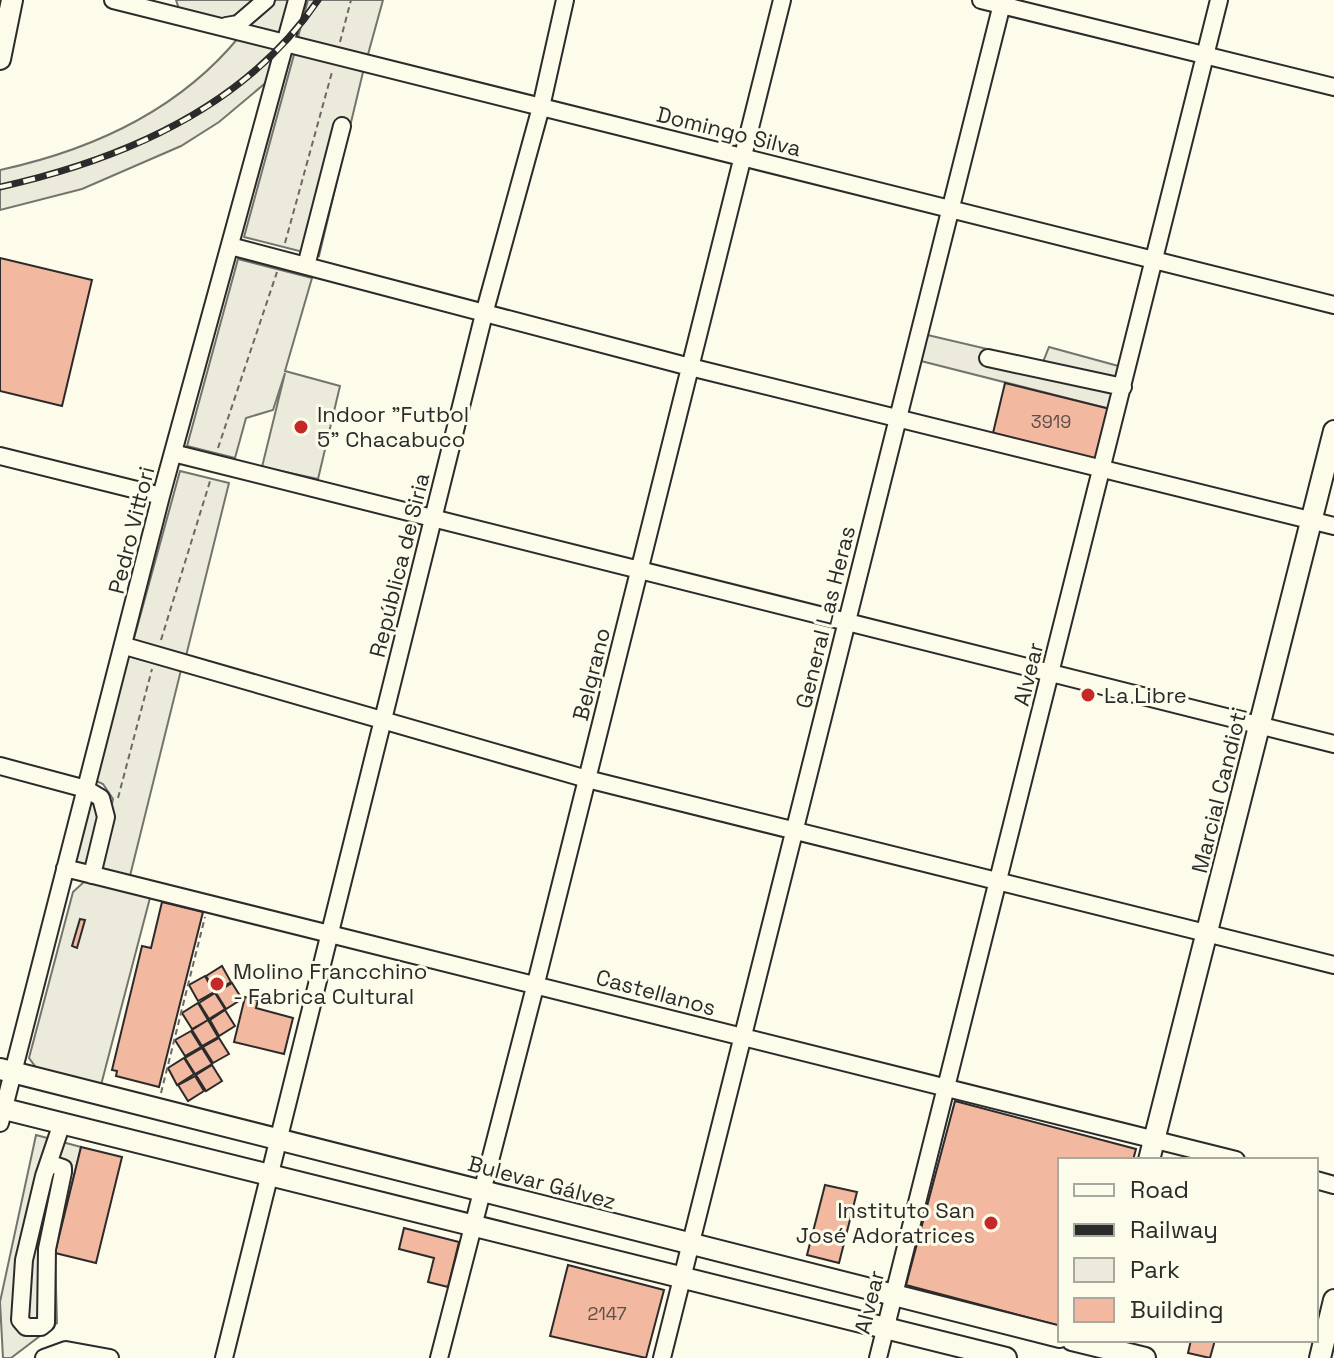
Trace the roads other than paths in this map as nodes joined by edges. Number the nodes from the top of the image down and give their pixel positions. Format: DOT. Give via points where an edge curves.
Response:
graph roads {
  1 [pos="12,0"];
  2 [pos="113,0"];
  3 [pos="266,0"];
  4 [pos="297,0"];
  5 [pos="565,0"];
  6 [pos="782,0"];
  7 [pos="981,0"];
  8 [pos="1219,0"];
  9 [pos="1002,3"];
  10 [pos="166,6"];
  11 [pos="220,26"];
  12 [pos="283,42"];
  13 [pos="1206,55"];
  14 [pos="0,59"];
  15 [pos="1334,87"];
  16 [pos="541,107"];
  17 [pos="342,126"];
  18 [pos="742,157"];
  19 [pos="950,209"];
  20 [pos="230,246"];
  21 [pos="1156,259"];
  22 [pos="306,266"];
  23 [pos="1334,305"];
  24 [pos="484,314"];
  25 [pos="988,358"];
  26 [pos="690,367"];
  27 [pos="1123,387"];
  28 [pos="898,419"];
  29 [pos="1334,431"];
  30 [pos="173,453"];
  31 [pos="0,456"];
  32 [pos="1102,469"];
  33 [pos="161,496"];
  34 [pos="434,519"];
  35 [pos="1311,521"];
  36 [pos="1334,526"];
  37 [pos="640,572"];
  38 [pos="846,623"];
  39 [pos="125,646"];
  40 [pos="1050,675"];
  41 [pos="383,723"];
  42 [pos="1260,725"];
  43 [pos="1334,744"];
  44 [pos="0,766"];
  45 [pos="587,779"];
  46 [pos="86,789"];
  47 [pos="795,829"];
  48 [pos="65,868"];
  49 [pos="92,875"];
  50 [pos="998,879"];
  51 [pos="331,933"];
  52 [pos="1208,934"];
  53 [pos="1334,965"];
  54 [pos="536,983"];
  55 [pos="742,1037"];
  56 [pos="6,1071"];
  57 [pos="947,1088"];
  58 [pos="1,1113"];
  59 [pos="62,1123"];
  60 [pos="1155,1139"];
  61 [pos="278,1142"];
  62 [pos="1150,1158"];
  63 [pos="1228,1158"];
  64 [pos="51,1164"];
  65 [pos="270,1174"];
  66 [pos="481,1191"];
  67 [pos="473,1224"];
  68 [pos="690,1246"];
  69 [pos="684,1278"];
  70 [pos="893,1295"];
  71 [pos="1334,1300"];
  72 [pos="45,1326"];
  73 [pos="885,1329"];
  74 [pos="1058,1336"];
  75 [pos="1079,1342"];
  76 [pos="1101,1348"];
  77 [pos="52,1354"];
  78 [pos="110,1358"];
  79 [pos="224,1358"];
  80 [pos="439,1358"];
  81 [pos="662,1358"];
  82 [pos="878,1358"];
  83 [pos="1006,1358"];
  84 [pos="1145,1358"];
  85 [pos="1320,1358"];
  1 -- 14 [label="main road"];
  2 -- 10 [label="street, Domingo Silva"];
  3 -- 11 [label="street" via="238,24"];
  4 -- 12 [label="street, Pedro Vittori"];
  5 -- 16 [label="street, República de Siria"];
  6 -- 18 [label="street, Belgrano"];
  7 -- 9 [label="street"];
  8 -- 13 [label="street, Alvear"];
  9 -- 13 [label="street"];
  9 -- 19 [label="street, General Las Heras"];
  10 -- 11 [label="street, Domingo Silva"];
  11 -- 12 [label="street, Domingo Silva"];
  12 -- 16 [label="street, Domingo Silva"];
  12 -- 20 [label="street, Pedro Vittori"];
  13 -- 15 [label="street"];
  13 -- 21 [label="street, Alvear"];
  16 -- 18 [label="street, Domingo Silva"];
  16 -- 24 [label="street, República de Siria"];
  17 -- 22 [label="street"];
  18 -- 19 [label="street, Domingo Silva"];
  18 -- 26 [label="street, Belgrano"];
  19 -- 21 [label="street, Domingo Silva"];
  19 -- 28 [label="street, General Las Heras"];
  20 -- 22 [label="street"];
  20 -- 30 [label="street, Pedro Vittori"];
  21 -- 23 [label="street, Domingo Silva"];
  21 -- 27 [label="street, Alvear"];
  22 -- 24 [label="street"];
  24 -- 26 [label="street"];
  24 -- 34 [label="street, República de Siria"];
  25 -- 27 [label="street"];
  26 -- 28 [label="street"];
  26 -- 37 [label="street, Belgrano"];
  27 -- 32 [label="street, Alvear"];
  28 -- 32 [label="street"];
  28 -- 38 [label="street, General Las Heras"];
  29 -- 35 [label="main road, Marcial Candioti"];
  30 -- 33 [label="street, Pedro Vittori"];
  30 -- 34 [label="street"];
  31 -- 33 [label="street"];
  32 -- 35 [label="street"];
  32 -- 40 [label="street, Alvear"];
  33 -- 39 [label="street, Pedro Vittori"];
  34 -- 37 [label="street"];
  34 -- 41 [label="street, República de Siria"];
  35 -- 36 [label="street"];
  35 -- 42 [label="main road, Marcial Candioti"];
  37 -- 38 [label="street"];
  37 -- 45 [label="street, Belgrano"];
  38 -- 40 [label="street"];
  38 -- 47 [label="street, General Las Heras"];
  39 -- 41 [label="street"];
  39 -- 46 [label="street, Pedro Vittori"];
  40 -- 42 [label="street"];
  40 -- 50 [label="street, Alvear"];
  41 -- 45 [label="street"];
  41 -- 51 [label="street, República de Siria"];
  42 -- 43 [label="street"];
  42 -- 52 [label="main road, Marcial Candioti"];
  44 -- 46 [label="street"];
  45 -- 47 [label="street"];
  45 -- 54 [label="street, Belgrano"];
  46 -- 48 [label="street, Pedro Vittori"];
  46 -- 49 [label="street" via="101,798 106,810"];
  47 -- 50 [label="street"];
  47 -- 55 [label="street, General Las Heras"];
  48 -- 49 [label="street, Castellanos"];
  48 -- 56 [label="street, Pedro Vittori"];
  49 -- 51 [label="street, Castellanos"];
  50 -- 52 [label="street"];
  50 -- 57 [label="street, Alvear"];
  51 -- 54 [label="street, Castellanos"];
  51 -- 61 [label="street, República de Siria"];
  52 -- 53 [label="street"];
  52 -- 60 [label="main road, Marcial Candioti"];
  54 -- 55 [label="street, Castellanos"];
  54 -- 66 [label="street, Belgrano"];
  55 -- 57 [label="street, Castellanos"];
  55 -- 68 [label="street, General Las Heras"];
  56 -- 58 [label="street, Pedro Vittori"];
  56 -- 61 [label="main road, Bulevar Gálvez"];
  57 -- 60 [label="street, Castellanos"];
  57 -- 70 [label="street, Alvear"];
  58 -- 59 [label="main road"];
  59 -- 64 [label="street"];
  59 -- 65 [label="main road"];
  60 -- 62 [label="main road, Marcial Candioti"];
  60 -- 63 [label="street, Castellanos"];
  61 -- 65 [label="street, República de Siria"];
  61 -- 66 [label="main road, Bulevar Gálvez"];
  64 -- 72 [label="street" via="63,1172 47,1249"];
  64 -- 72 [label="street" via="24,1260 20,1320 26,1327"];
  65 -- 67 [label="main road"];
  65 -- 79 [label="street, República de Siria"];
  66 -- 67 [label="street, Belgrano"];
  66 -- 68 [label="main road, Bulevar Gálvez"];
  67 -- 69 [label="main road"];
  67 -- 80 [label="street, Belgrano"];
  68 -- 69 [label="street, General Las Heras"];
  68 -- 70 [label="main road, Bulevar Gálvez"];
  69 -- 73 [label="main road"];
  69 -- 81 [label="street, General Las Heras"];
  70 -- 73 [label="street, Alvear"];
  70 -- 74 [label="main road, Bulevar Gálvez"];
  71 -- 85 [label="main road"];
  72 -- 77 [label="street"];
  73 -- 82 [label="street, Alvear"];
  73 -- 83 [label="main road"];
  75 -- 76 [label="main road"];
  76 -- 84 [label="main road"];
  77 -- 78 [label="street" via="76,1351"];
}
